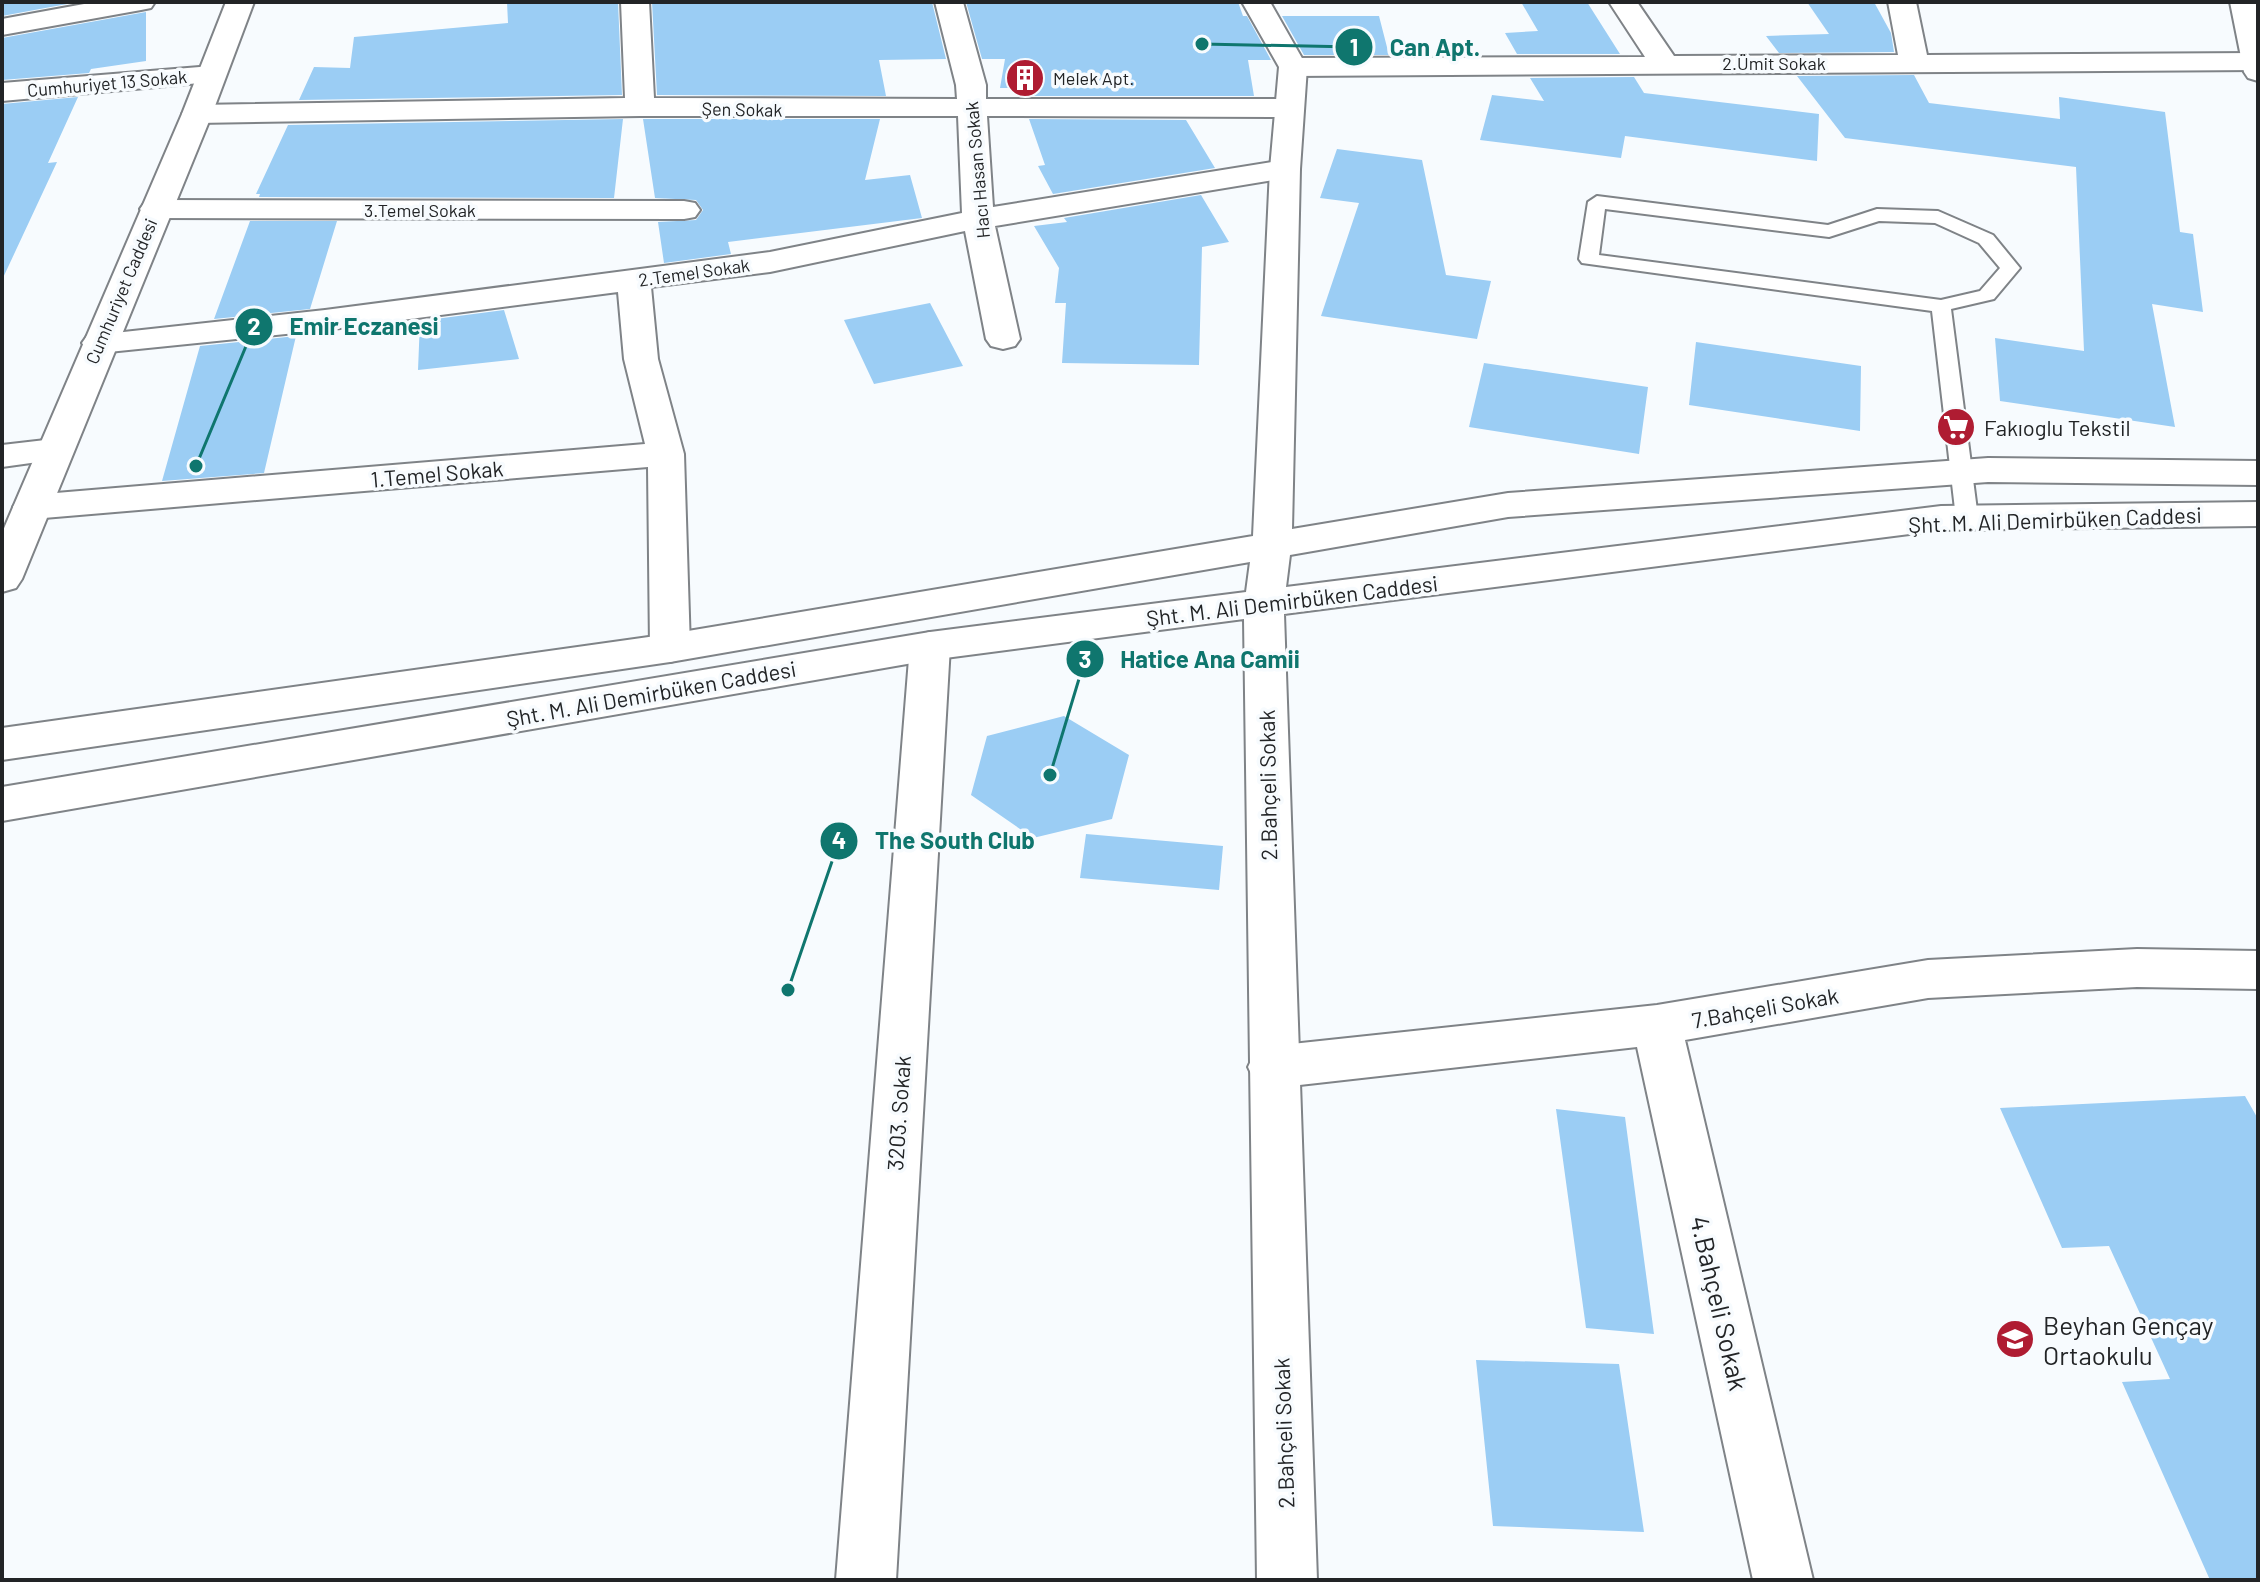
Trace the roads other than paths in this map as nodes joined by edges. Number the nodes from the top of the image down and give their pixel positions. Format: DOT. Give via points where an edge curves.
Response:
graph roads {
  1 [pos="141,2"];
  2 [pos="240,2"];
  3 [pos="635,2"];
  4 [pos="949,2"];
  5 [pos="1256,2"];
  6 [pos="1623,2"];
  7 [pos="1902,2"];
  8 [pos="2244,2"];
  9 [pos="2,27"];
  10 [pos="1664,63"];
  11 [pos="1914,63"];
  12 [pos="2257,67"];
  13 [pos="212,75"];
  14 [pos="1291,87"];
  15 [pos="2,92"];
  16 [pos="640,107"];
  17 [pos="972,109"];
  18 [pos="197,114"];
  19 [pos="1285,169"];
  20 [pos="156,209"];
  21 [pos="684,210"];
  22 [pos="978,219"];
  23 [pos="634,281"];
  24 [pos="1941,306"];
  25 [pos="1003,339"];
  26 [pos="99,343"];
  27 [pos="54,450"];
  28 [pos="666,454"];
  29 [pos="2,456"];
  30 [pos="1962,471"];
  31 [pos="2258,473"];
  32 [pos="32,507"];
  33 [pos="2258,514"];
  34 [pos="1967,518"];
  35 [pos="1272,547"];
  36 [pos="2,579"];
  37 [pos="1264,603"];
  38 [pos="930,646"];
  39 [pos="670,648"];
  40 [pos="2,744"];
  41 [pos="2,804"];
  42 [pos="2258,970"];
  43 [pos="1657,1025"];
  44 [pos="1273,1067"];
  45 [pos="866,1580"];
  46 [pos="1287,1580"];
  47 [pos="1783,1580"];
  1 -- 9 [label="street"];
  2 -- 13 [label="street, Cumhuriyet Caddesi"];
  3 -- 16 [label="street"];
  4 -- 17 [label="street, Hacı Hasan Sokak" via="971,85"];
  5 -- 14 [label="street"];
  6 -- 10 [label="street"];
  7 -- 11 [label="street"];
  8 -- 12 [label="street"];
  10 -- 11 [label="street, 2.Ümit Sokak"];
  10 -- 14 [label="street, 2.Ümit Sokak"];
  11 -- 12 [label="street, 2.Ümit Sokak"];
  13 -- 15 [label="street, Cumhuriyet 13 Sokak"];
  13 -- 18 [label="street, Cumhuriyet Caddesi"];
  14 -- 17 [label="street, Şen Sokak"];
  14 -- 19 [label="street, 2.Bahçeli Sokak"];
  16 -- 17 [label="street, Şen Sokak"];
  16 -- 18 [label="street, Şen Sokak"];
  17 -- 22 [label="street, Hacı Hasan Sokak"];
  18 -- 20 [label="street, Cumhuriyet Caddesi"];
  19 -- 22 [label="street, 2.Temel Sokak"];
  19 -- 35 [label="street, 2.Bahçeli Sokak"];
  20 -- 21 [label="street, 3.Temel Sokak"];
  20 -- 26 [label="street, Cumhuriyet Caddesi"];
  22 -- 23 [label="street, 2.Temel Sokak" via="770,262"];
  22 -- 25 [label="street, Hacı Hasan Sokak"];
  23 -- 26 [label="street, 2.Temel Sokak"];
  23 -- 28 [label="street" via="641,359"];
  24 -- 24 [label="lane" via="1987,295 2010,268 1986,239 1938,217 1877,215 1829,231 1597,202 1589,259"];
  24 -- 30 [label="lane"];
  26 -- 27 [label="street, Cumhuriyet Caddesi"];
  27 -- 29 [label="street"];
  27 -- 32 [label="street, Cumhuriyet Caddesi"];
  28 -- 32 [label="street, 1.Temel Sokak"];
  28 -- 39 [label="street"];
  30 -- 31 [label="street, Şht. M. Ali Demirbüken Caddesi"];
  30 -- 34 [label="lane"];
  30 -- 35 [label="street, Şht. M. Ali Demirbüken Caddesi" via="1508,505"];
  32 -- 36 [label="street, Cumhuriyet Caddesi"];
  33 -- 34 [label="street, Şht. M. Ali Demirbüken Caddesi"];
  34 -- 37 [label="street, Şht. M. Ali Demirbüken Caddesi"];
  35 -- 37 [label="street, 2.Bahçeli Sokak"];
  35 -- 39 [label="street, Şht. M. Ali Demirbüken Caddesi"];
  37 -- 38 [label="street, Şht. M. Ali Demirbüken Caddesi"];
  37 -- 44 [label="street, 2.Bahçeli Sokak"];
  38 -- 41 [label="street, Şht. M. Ali Demirbüken Caddesi"];
  38 -- 45 [label="street, 3203. Sokak"];
  39 -- 40 [label="street, Şht. M. Ali Demirbüken Caddesi"];
  42 -- 43 [label="street, 7.Bahçeli Sokak" via="2137,968 1928,979"];
  43 -- 44 [label="street, 7.Bahçeli Sokak"];
  43 -- 47 [label="street, 4.Bahçeli Sokak"];
  44 -- 46 [label="street, 2.Bahçeli Sokak"];
}
